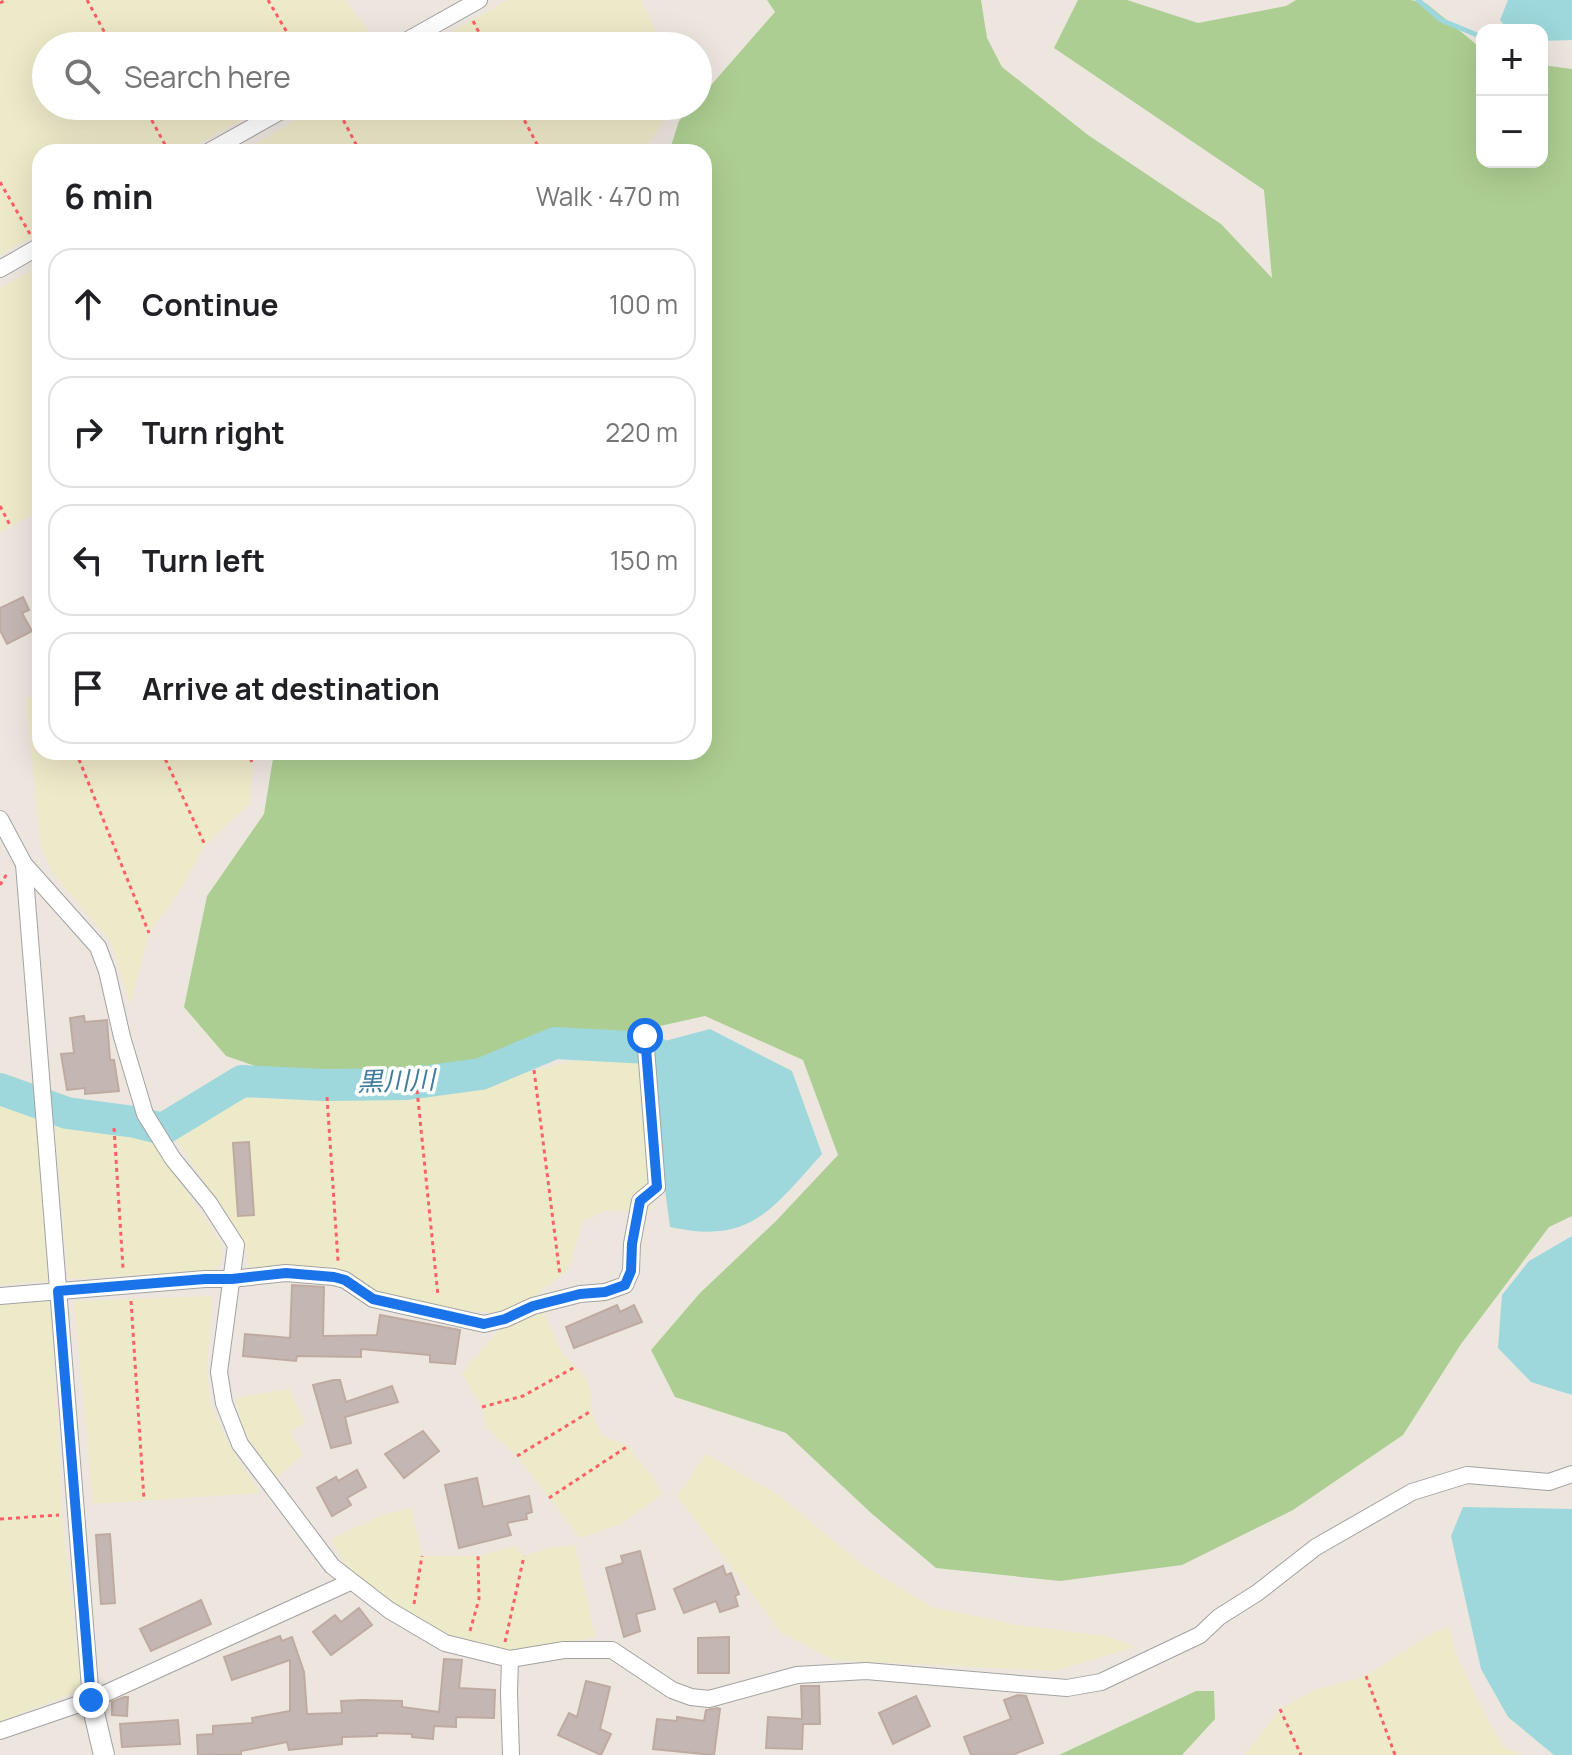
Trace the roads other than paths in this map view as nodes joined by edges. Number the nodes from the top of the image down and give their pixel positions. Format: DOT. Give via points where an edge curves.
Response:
graph roads {
  1 [pos="479,0"];
  2 [pos="422,32"];
  3 [pos="265,120"];
  4 [pos="222,144"];
  5 [pos="32,245"];
  6 [pos="0,269"];
  7 [pos="0,819"];
  8 [pos="24,864"];
  9 [pos="645,1036"];
  10 [pos="232,1279"];
  11 [pos="58,1291"];
  12 [pos="0,1296"];
  13 [pos="1572,1474"];
  14 [pos="350,1582"];
  15 [pos="507,1655"];
  16 [pos="91,1700"];
  17 [pos="0,1731"];
  18 [pos="104,1755"];
  19 [pos="511,1755"];
  1 -- 2 [label="street"];
  3 -- 4 [label="street"];
  5 -- 6 [label="street"];
  7 -- 8 [label="street"];
  8 -- 10 [label="street" via="98,947 145,1114 236,1245"];
  8 -- 11 [label="street"];
  9 -- 10 [label="street" via="657,1187 640,1201 625,1285 533,1306 484,1324 373,1299 334,1277 286,1273"];
  10 -- 11 [label="street"];
  10 -- 14 [label="street" via="219,1372 224,1403 240,1444 332,1566"];
  11 -- 12 [label="street"];
  11 -- 16 [label="street"];
  13 -- 15 [label="street" via="1549,1482 1467,1475 1412,1492 1316,1547 1200,1635 1101,1682 1067,1688 866,1671 797,1675 709,1699 672,1690 612,1650"];
  14 -- 15 [label="street" via="445,1643"];
  14 -- 16 [label="street"];
  15 -- 19 [label="street"];
  16 -- 17 [label="street"];
  16 -- 18 [label="street"];
}
